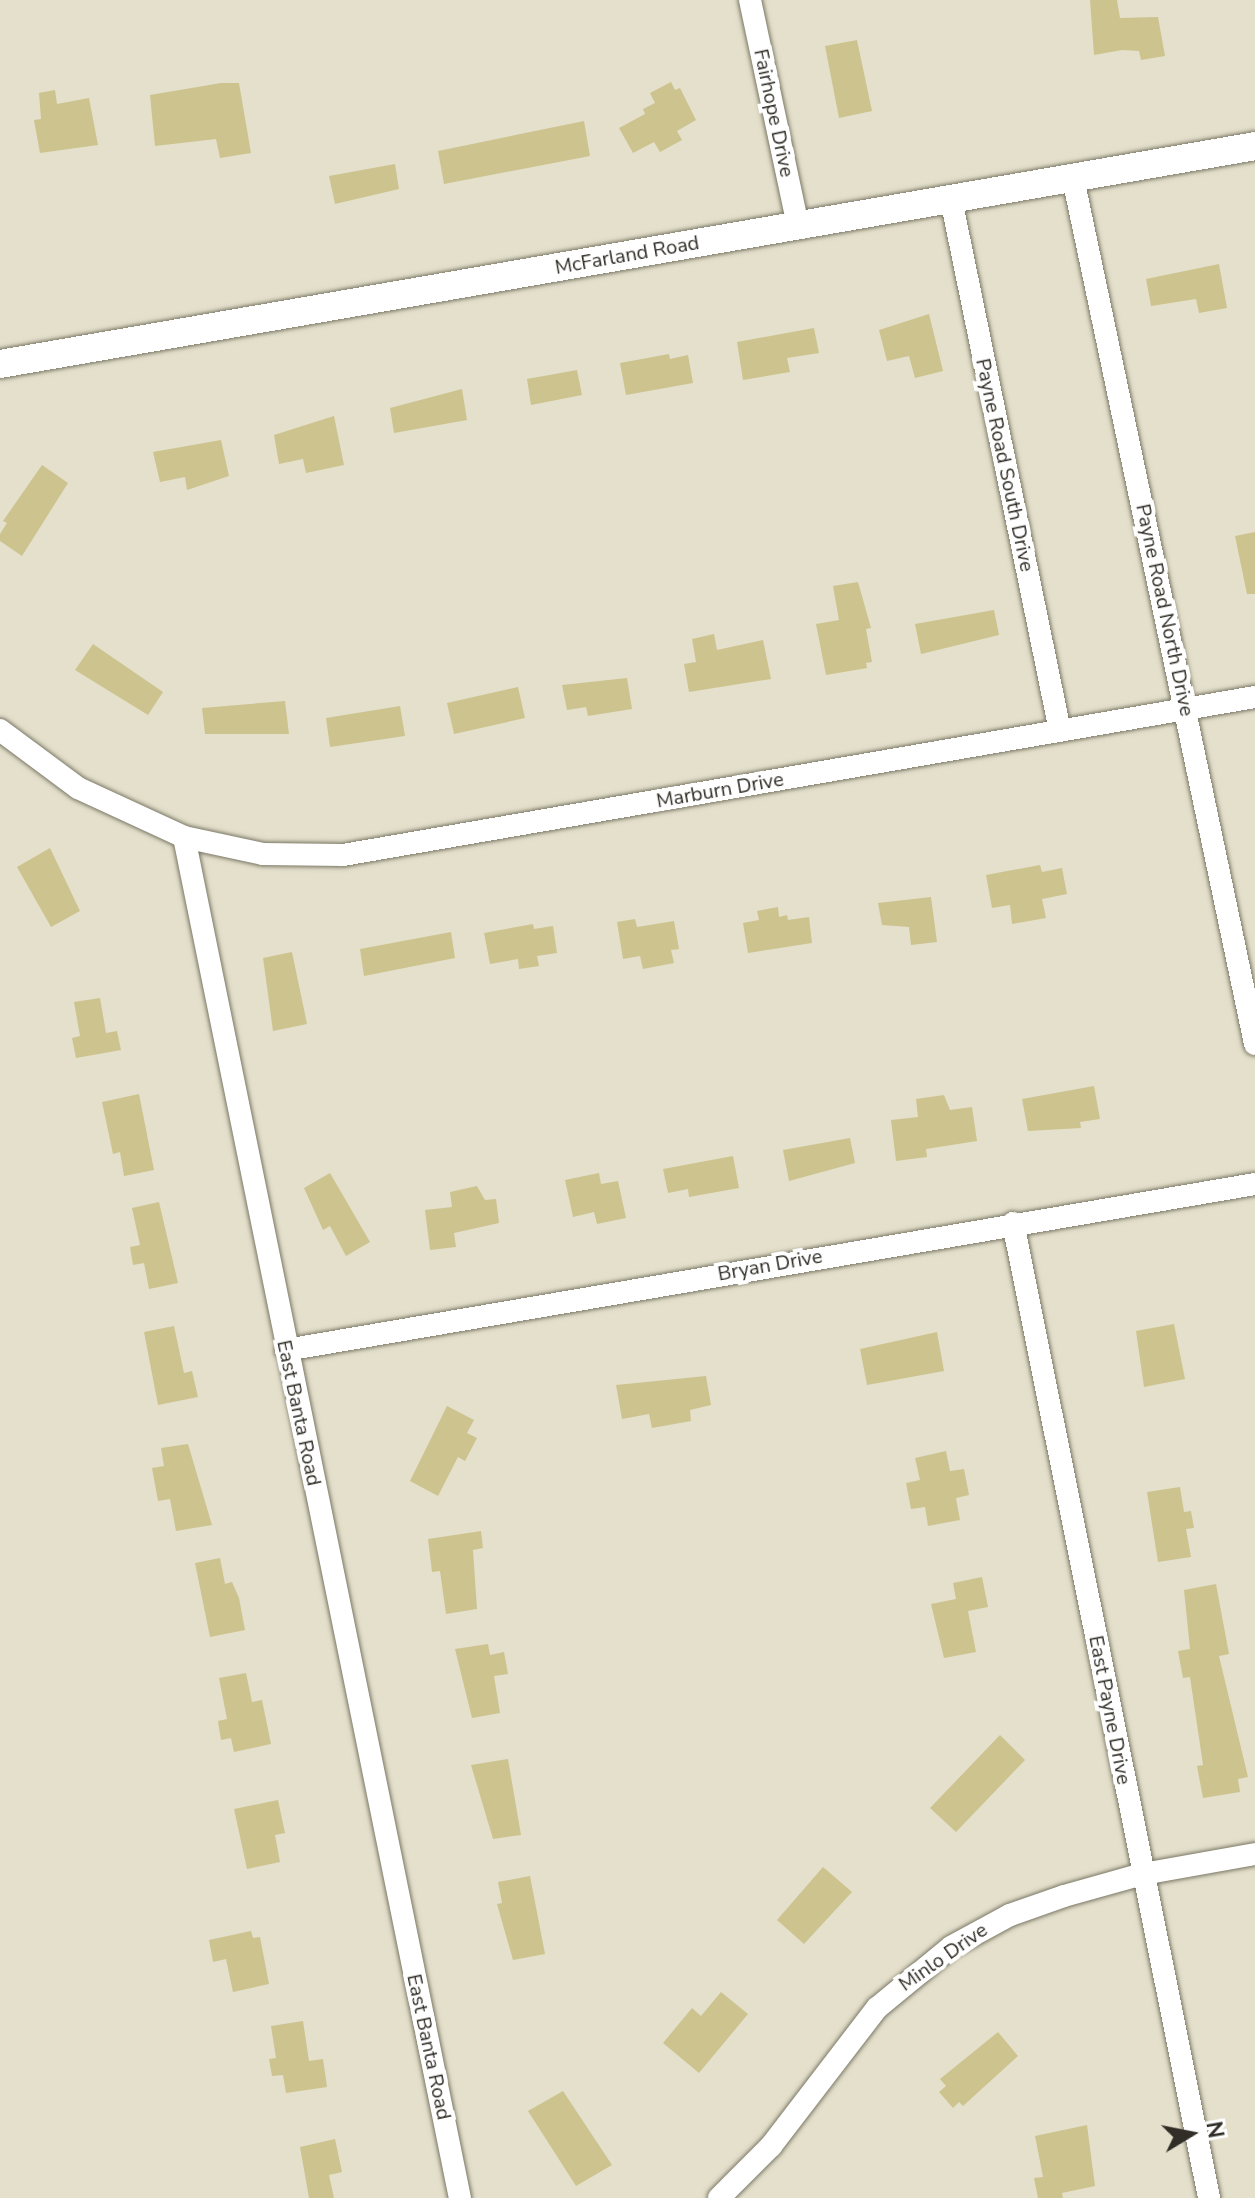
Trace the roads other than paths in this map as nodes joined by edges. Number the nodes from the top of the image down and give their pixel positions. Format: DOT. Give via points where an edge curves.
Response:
graph roads {
  1 [pos="750,0"];
  2 [pos="1255,146"];
  3 [pos="1073,178"];
  4 [pos="951,199"];
  5 [pos="798,225"];
  6 [pos="0,364"];
  7 [pos="1255,697"];
  8 [pos="1186,709"];
  9 [pos="0,730"];
  10 [pos="1060,731"];
  11 [pos="184,837"];
  12 [pos="1255,1044"];
  13 [pos="1255,1184"];
  14 [pos="1013,1223"];
  15 [pos="286,1350"];
  16 [pos="1255,1854"];
  17 [pos="1143,1874"];
  18 [pos="460,2198"];
  19 [pos="719,2198"];
  20 [pos="1209,2198"];
  1 -- 5 [label="street, Fairhope Drive"];
  2 -- 3 [label="street, McFarland Road"];
  3 -- 4 [label="street, McFarland Road"];
  3 -- 8 [label="street, Payne Road North Drive"];
  4 -- 5 [label="street, McFarland Road"];
  4 -- 10 [label="street, Payne Road South Drive"];
  5 -- 6 [label="street, McFarland Road"];
  7 -- 8 [label="street, Marburn Drive"];
  8 -- 10 [label="street, Marburn Drive"];
  8 -- 12 [label="street, Payne Road North Drive"];
  9 -- 11 [label="street" via="78,788"];
  10 -- 11 [label="street, Marburn Drive" via="343,855 263,854"];
  11 -- 15 [label="street, East Banta Road"];
  13 -- 14 [label="street, Bryan Drive"];
  14 -- 15 [label="street, Bryan Drive"];
  14 -- 17 [label="street, East Payne Drive"];
  15 -- 18 [label="street, East Banta Road"];
  16 -- 17 [label="street, Minlo Drive"];
  17 -- 19 [label="street, Minlo Drive" via="1010,1915 919,1969 858,2029 786,2129"];
  17 -- 20 [label="street, East Payne Drive"];
}
